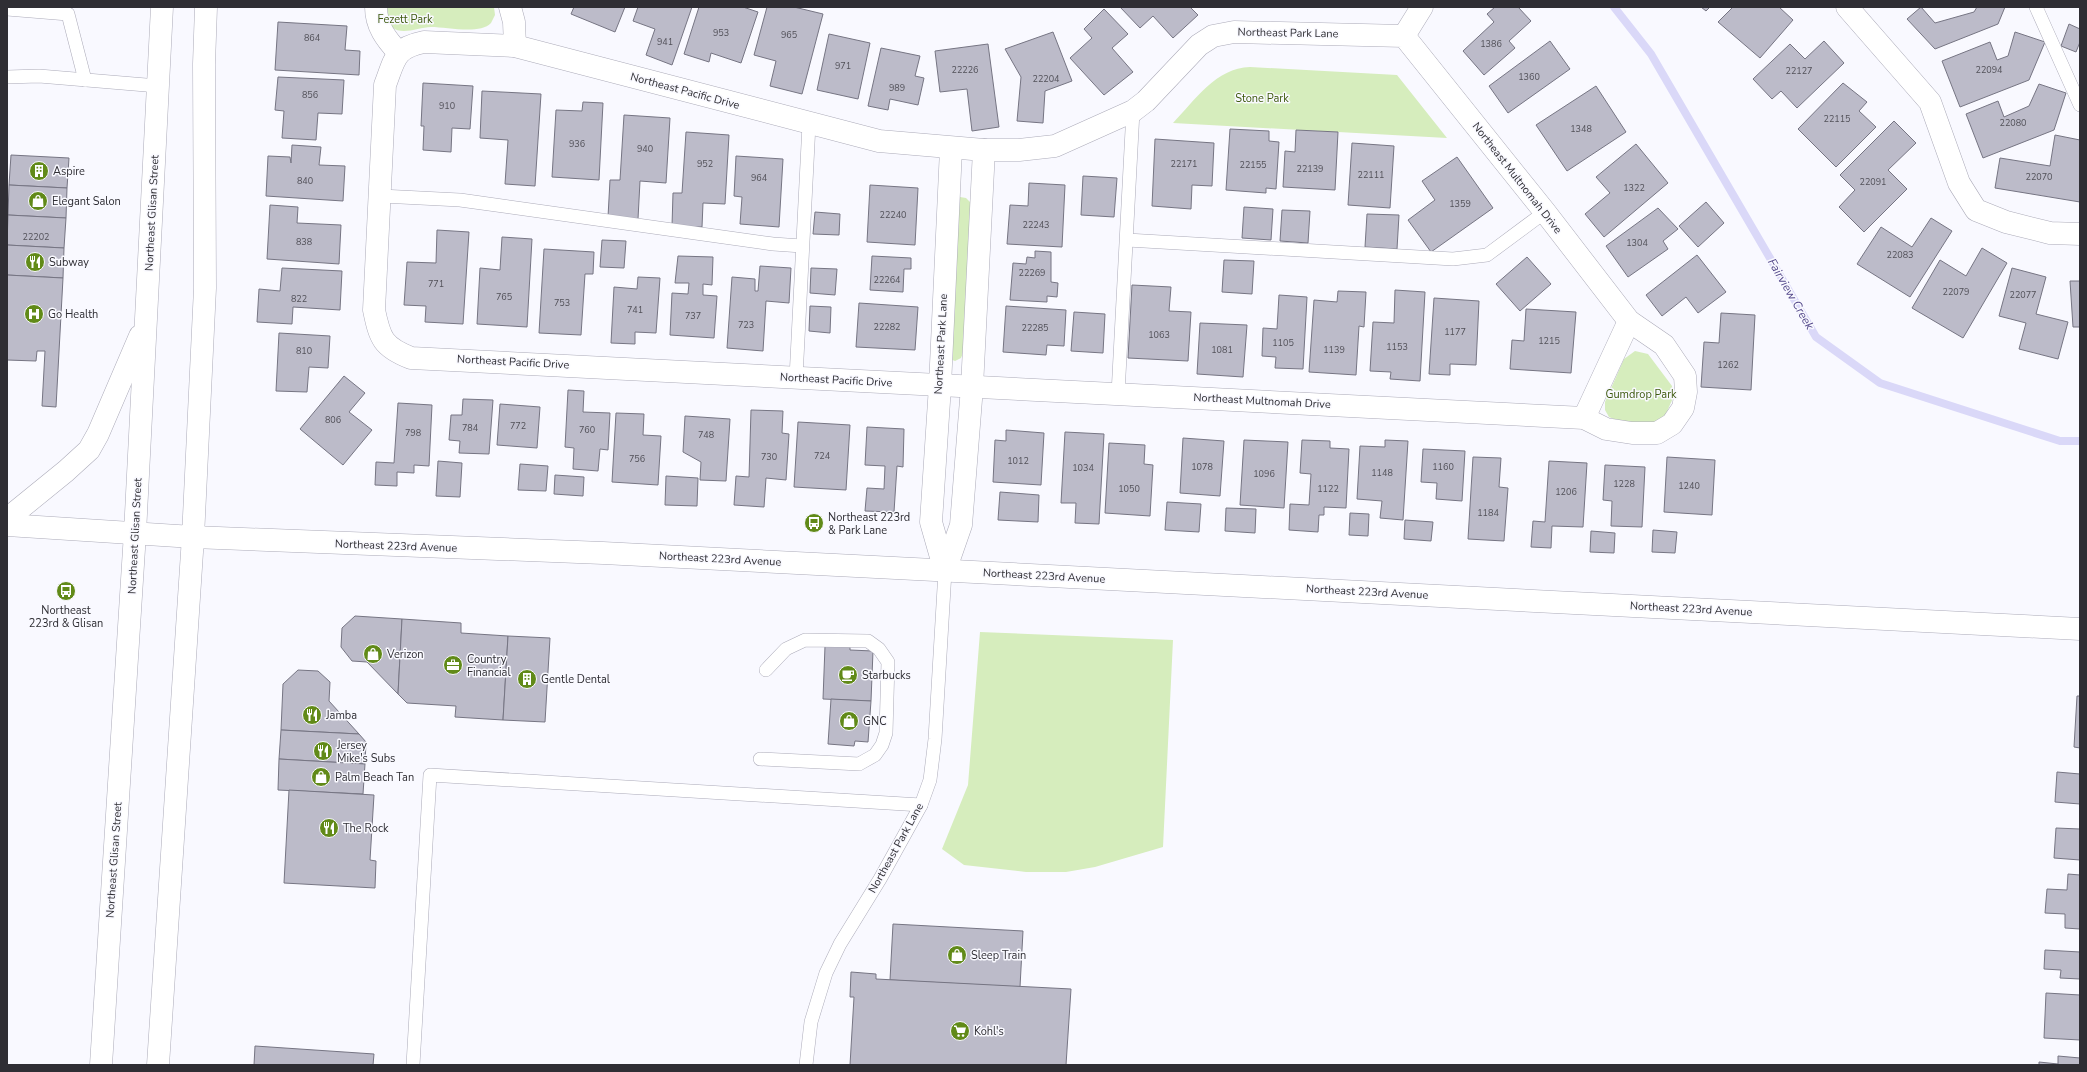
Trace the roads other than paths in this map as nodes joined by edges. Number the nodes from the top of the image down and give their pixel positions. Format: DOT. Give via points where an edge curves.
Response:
graph roads {
  1 [pos="162,7"];
  2 [pos="206,7"];
  3 [pos="376,7"];
  4 [pos="510,7"];
  5 [pos="1422,7"];
  6 [pos="1847,7"];
  7 [pos="2036,7"];
  8 [pos="7,9"];
  9 [pos="69,11"];
  10 [pos="1404,36"];
  11 [pos="515,46"];
  12 [pos="398,52"];
  13 [pos="7,77"];
  14 [pos="85,80"];
  15 [pos="158,86"];
  16 [pos="2080,105"];
  17 [pos="1133,111"];
  18 [pos="808,124"];
  19 [pos="951,149"];
  20 [pos="984,150"];
  21 [pos="381,196"];
  22 [pos="1545,212"];
  23 [pos="2080,234"];
  24 [pos="1127,240"];
  25 [pos="802,246"];
  26 [pos="1629,321"];
  27 [pos="146,322"];
  28 [pos="796,378"];
  29 [pos="940,386"];
  30 [pos="972,387"];
  31 [pos="1118,394"];
  32 [pos="1584,418"];
  33 [pos="7,519"];
  34 [pos="7,525"];
  35 [pos="134,533"];
  36 [pos="193,537"];
  37 [pos="945,571"];
  38 [pos="2080,629"];
  39 [pos="766,670"];
  40 [pos="760,759"];
  41 [pos="921,805"];
  42 [pos="101,1065"];
  43 [pos="158,1065"];
  44 [pos="413,1065"];
  45 [pos="806,1065"];
  1 -- 15 [label="street, Northeast Glisan Street"];
  2 -- 36 [label="street" via="205,288"];
  3 -- 12 [label="street" via="383,35"];
  4 -- 11 [label="street" via="514,22"];
  5 -- 10 [label="street"];
  6 -- 23 [label="street" via="1930,102 1959,184 1976,210 2006,222 2050,233"];
  7 -- 16 [label="lane"];
  8 -- 9 [label="lane"];
  9 -- 14 [label="lane"];
  10 -- 17 [label="street, Northeast Park Lane" via="1234,32 1213,36 1199,45 1146,101"];
  10 -- 22 [label="street, Northeast Multnomah Drive"];
  11 -- 12 [label="street, Northeast Pacific Drive" via="424,42"];
  11 -- 18 [label="street, Northeast Pacific Drive"];
  12 -- 21 [label="street, Northeast Pacific Drive" via="385,85"];
  13 -- 14 [label="lane" via="39,76"];
  14 -- 15 [label="lane"];
  15 -- 27 [label="street, Northeast Glisan Street"];
  17 -- 20 [label="street, Northeast Park Lane" via="1055,146"];
  17 -- 24 [label="lane"];
  18 -- 19 [label="street, Northeast Pacific Drive" via="879,141"];
  18 -- 25 [label="lane"];
  19 -- 20 [label="street, Northeast Park Lane"];
  19 -- 29 [label="street, Northeast Park Lane"];
  20 -- 30 [label="street, Northeast Park Lane"];
  21 -- 25 [label="lane" via="460,200"];
  21 -- 28 [label="street, Northeast Pacific Drive" via="374,310 379,333 393,350 412,358"];
  22 -- 24 [label="lane" via="1487,255 1453,259"];
  22 -- 26 [label="street, Northeast Multnomah Drive"];
  24 -- 31 [label="lane"];
  25 -- 28 [label="lane"];
  26 -- 32 [label="street"];
  26 -- 32 [label="street, Northeast Multnomah Drive" via="1664,345 1676,360 1685,376 1683,408 1672,424 1657,433 1606,429"];
  27 -- 33 [label="street" via="89,450"];
  27 -- 35 [label="street, Northeast Glisan Street"];
  28 -- 29 [label="street, Northeast Pacific Drive"];
  29 -- 30 [label="street, Northeast Multnomah Drive"];
  29 -- 37 [label="street, Northeast Park Lane" via="931,522"];
  30 -- 31 [label="street, Northeast Multnomah Drive"];
  30 -- 37 [label="street, Northeast Park Lane" via="961,525"];
  31 -- 32 [label="street, Northeast Multnomah Drive"];
  34 -- 35 [label="street, Northeast 223rd Avenue"];
  35 -- 36 [label="street, Northeast 223rd Avenue"];
  35 -- 42 [label="street, Northeast Glisan Street"];
  36 -- 37 [label="street, Northeast 223rd Avenue" via="603,553"];
  36 -- 43 [label="street"];
  37 -- 38 [label="street, Northeast 223rd Avenue"];
  37 -- 41 [label="lane, Northeast Park Lane" via="933,761"];
  39 -- 40 [label="lane" via="786,650 805,640 868,641 879,649 888,662 886,733 875,755 859,764"];
  41 -- 44 [label="lane" via="430,775"];
  41 -- 45 [label="lane, Northeast Park Lane" via="840,944 826,973 811,1022"];
}
